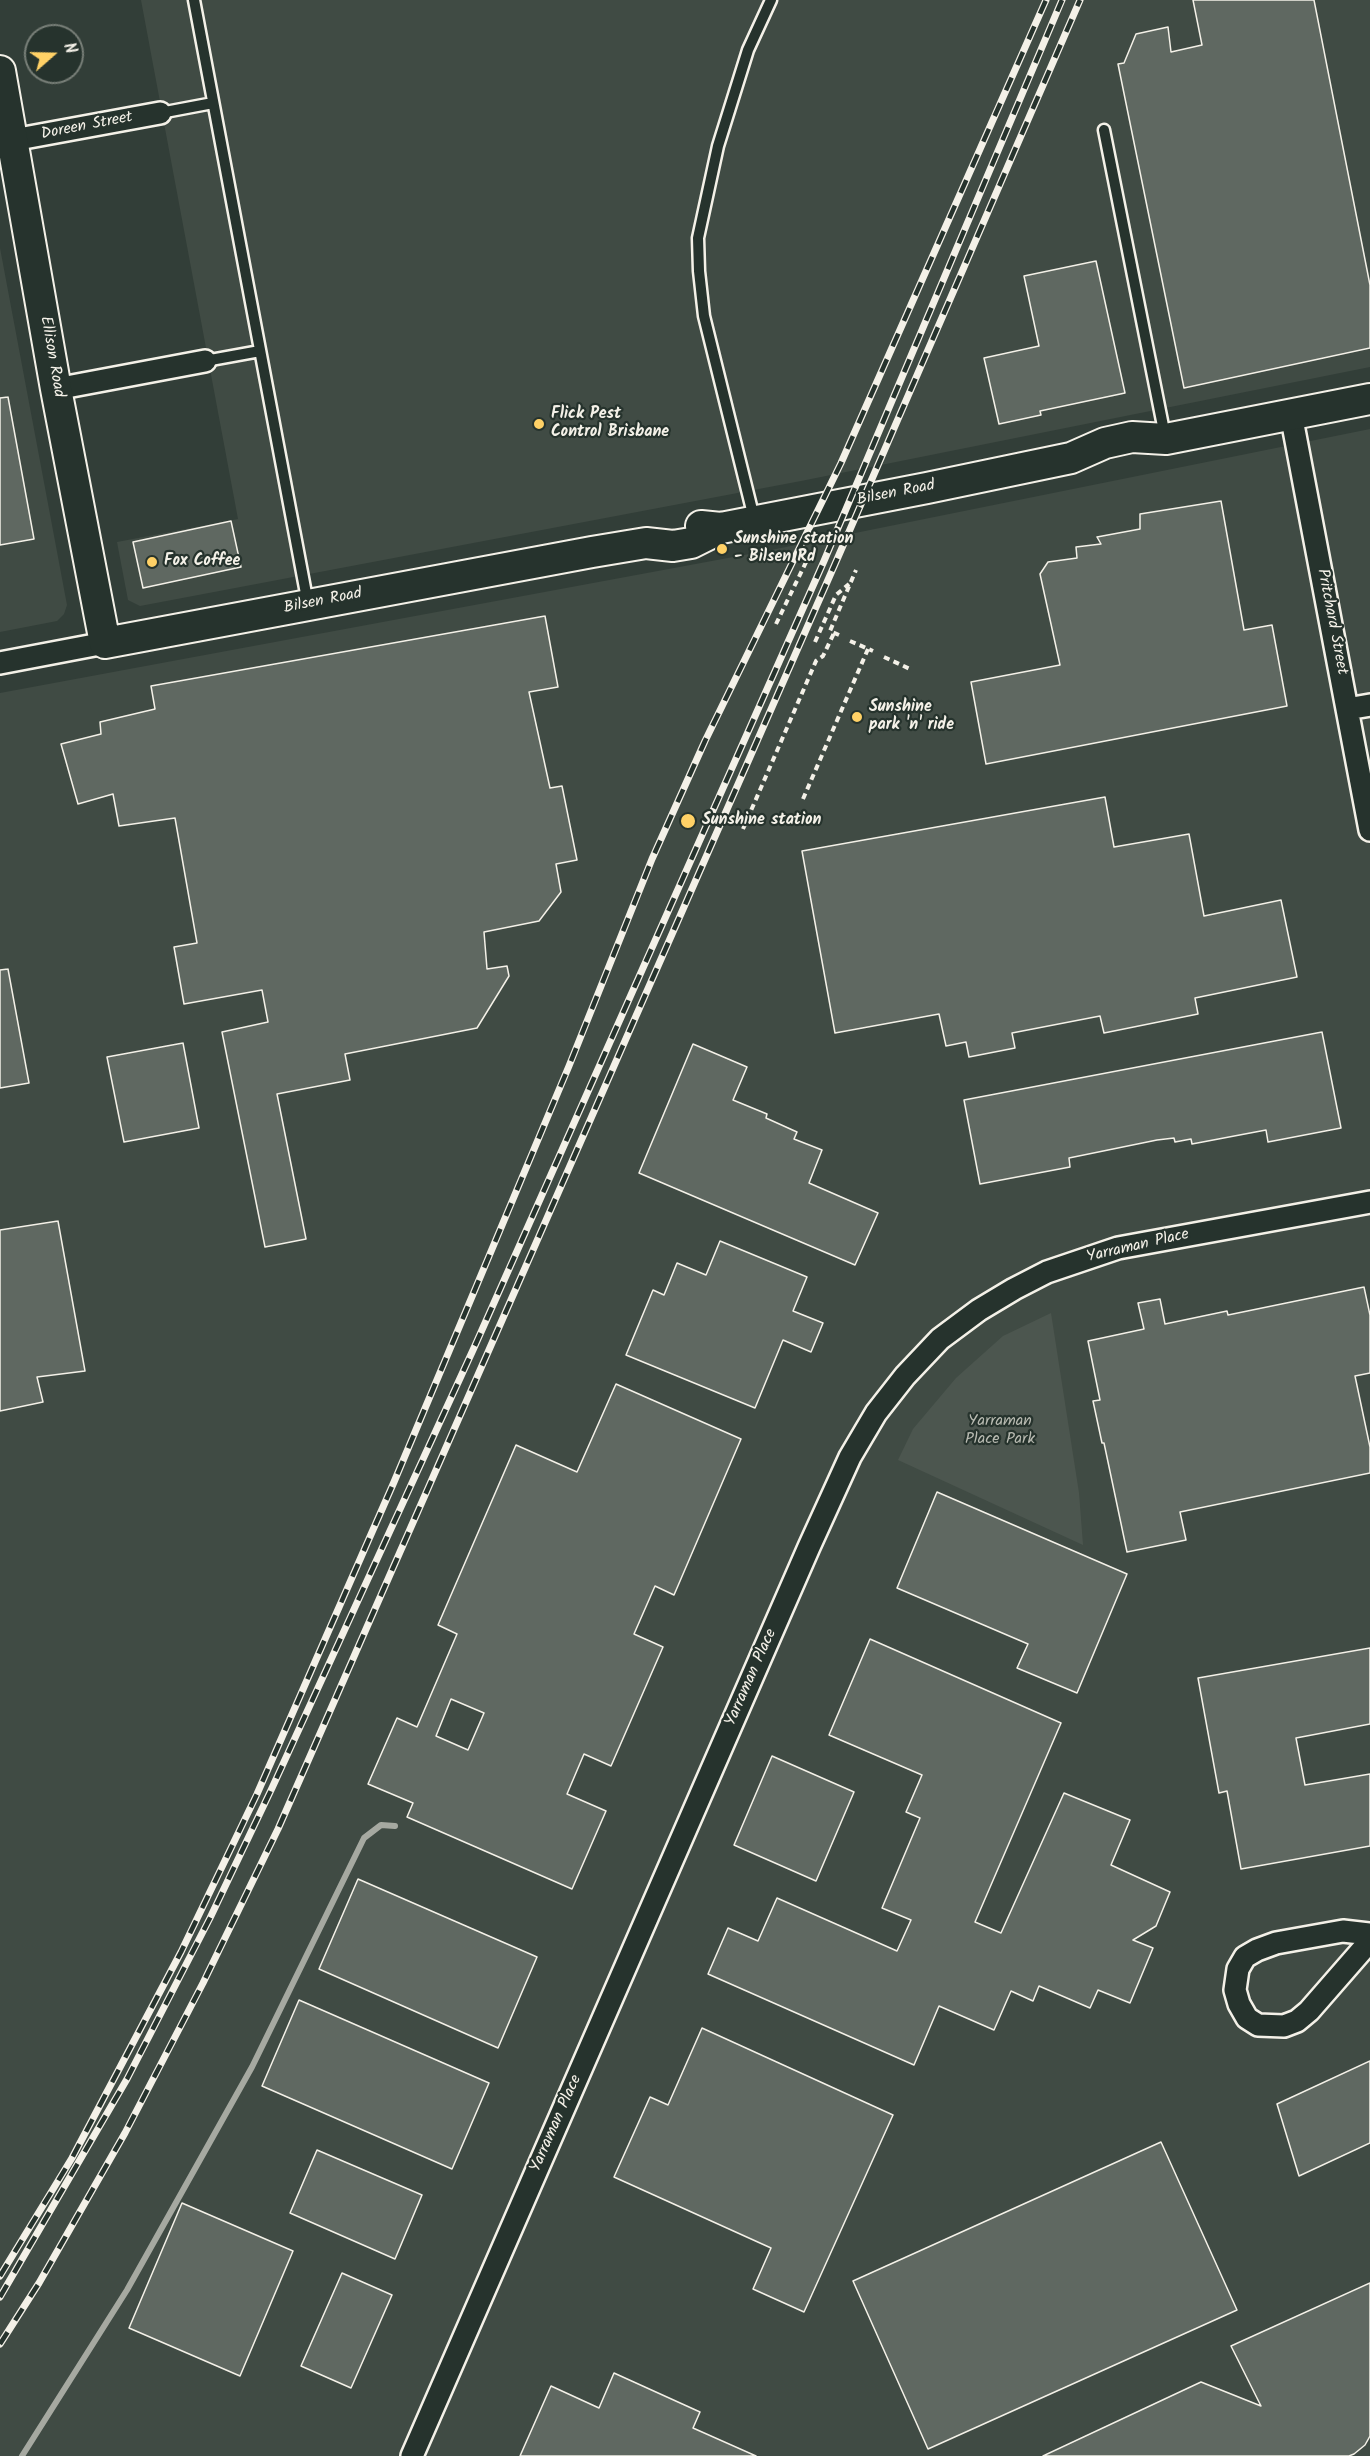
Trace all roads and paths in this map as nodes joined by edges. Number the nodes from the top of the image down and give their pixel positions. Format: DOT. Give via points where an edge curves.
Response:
graph roads {
  1 [pos="194,0"];
  2 [pos="771,0"];
  3 [pos="0,71"];
  4 [pos="213,103"];
  5 [pos="160,113"];
  6 [pos="1104,130"];
  7 [pos="13,140"];
  8 [pos="260,351"];
  9 [pos="205,361"];
  10 [pos="56,389"];
  11 [pos="1370,399"];
  12 [pos="1291,414"];
  13 [pos="1166,440"];
  14 [pos="754,522"];
  15 [pos="809,556"];
  16 [pos="856,570"];
  17 [pos="852,581"];
  18 [pos="309,605"];
  19 [pos="776,624"];
  20 [pos="850,640"];
  21 [pos="815,642"];
  22 [pos="105,643"];
  23 [pos="884,657"];
  24 [pos="0,663"];
  25 [pos="910,669"];
  26 [pos="1370,705"];
  27 [pos="1347,709"];
  28 [pos="803,799"];
  29 [pos="743,829"];
  30 [pos="1370,830"];
  31 [pos="1370,1202"];
  32 [pos="1370,1934"];
  33 [pos="1370,1941"];
  34 [pos="412,2456"];
  1 -- 4 [label="lane"];
  2 -- 14 [label="lane" via="748,50 718,146 698,238 704,316"];
  3 -- 7 [label="street, Ellison Road"];
  4 -- 5 [label="lane"];
  4 -- 8 [label="lane"];
  5 -- 7 [label="street, Doreen Street"];
  6 -- 13 [label="lane"];
  7 -- 10 [label="street, Ellison Road"];
  8 -- 9 [label="lane"];
  8 -- 18 [label="lane"];
  9 -- 10 [label="street"];
  10 -- 22 [label="street, Ellison Road"];
  11 -- 12 [label="street, Bilsen Road"];
  12 -- 13 [label="street, Bilsen Road"];
  12 -- 27 [label="street, Pritchard Street"];
  13 -- 14 [label="street, Bilsen Road" via="1132,437 1105,443 1071,458"];
  14 -- 18 [label="street, Bilsen Road" via="721,528 688,525 671,529 646,543"];
  15 -- 19 [label="path"];
  16 -- 17 [label="path"];
  17 -- 21 [label="path" via="836,595"];
  17 -- 29 [label="path" via="830,631 836,634 816,661"];
  18 -- 22 [label="street, Bilsen Road"];
  20 -- 28 [label="path" via="871,650"];
  22 -- 24 [label="street, Bilsen Road"];
  23 -- 25 [label="path"];
  26 -- 27 [label="street"];
  27 -- 30 [label="street, Pritchard Street"];
  31 -- 34 [label="street, Yarraman Place" via="1118,1248 1047,1272 979,1310 940,1340 883,1404 850,1457 809,1547"];
  32 -- 33 [label="street" via="1343,1931 1257,1950 1245,1957 1238,1969 1235,1990 1239,2004 1258,2025 1284,2026 1297,2021"];
}
